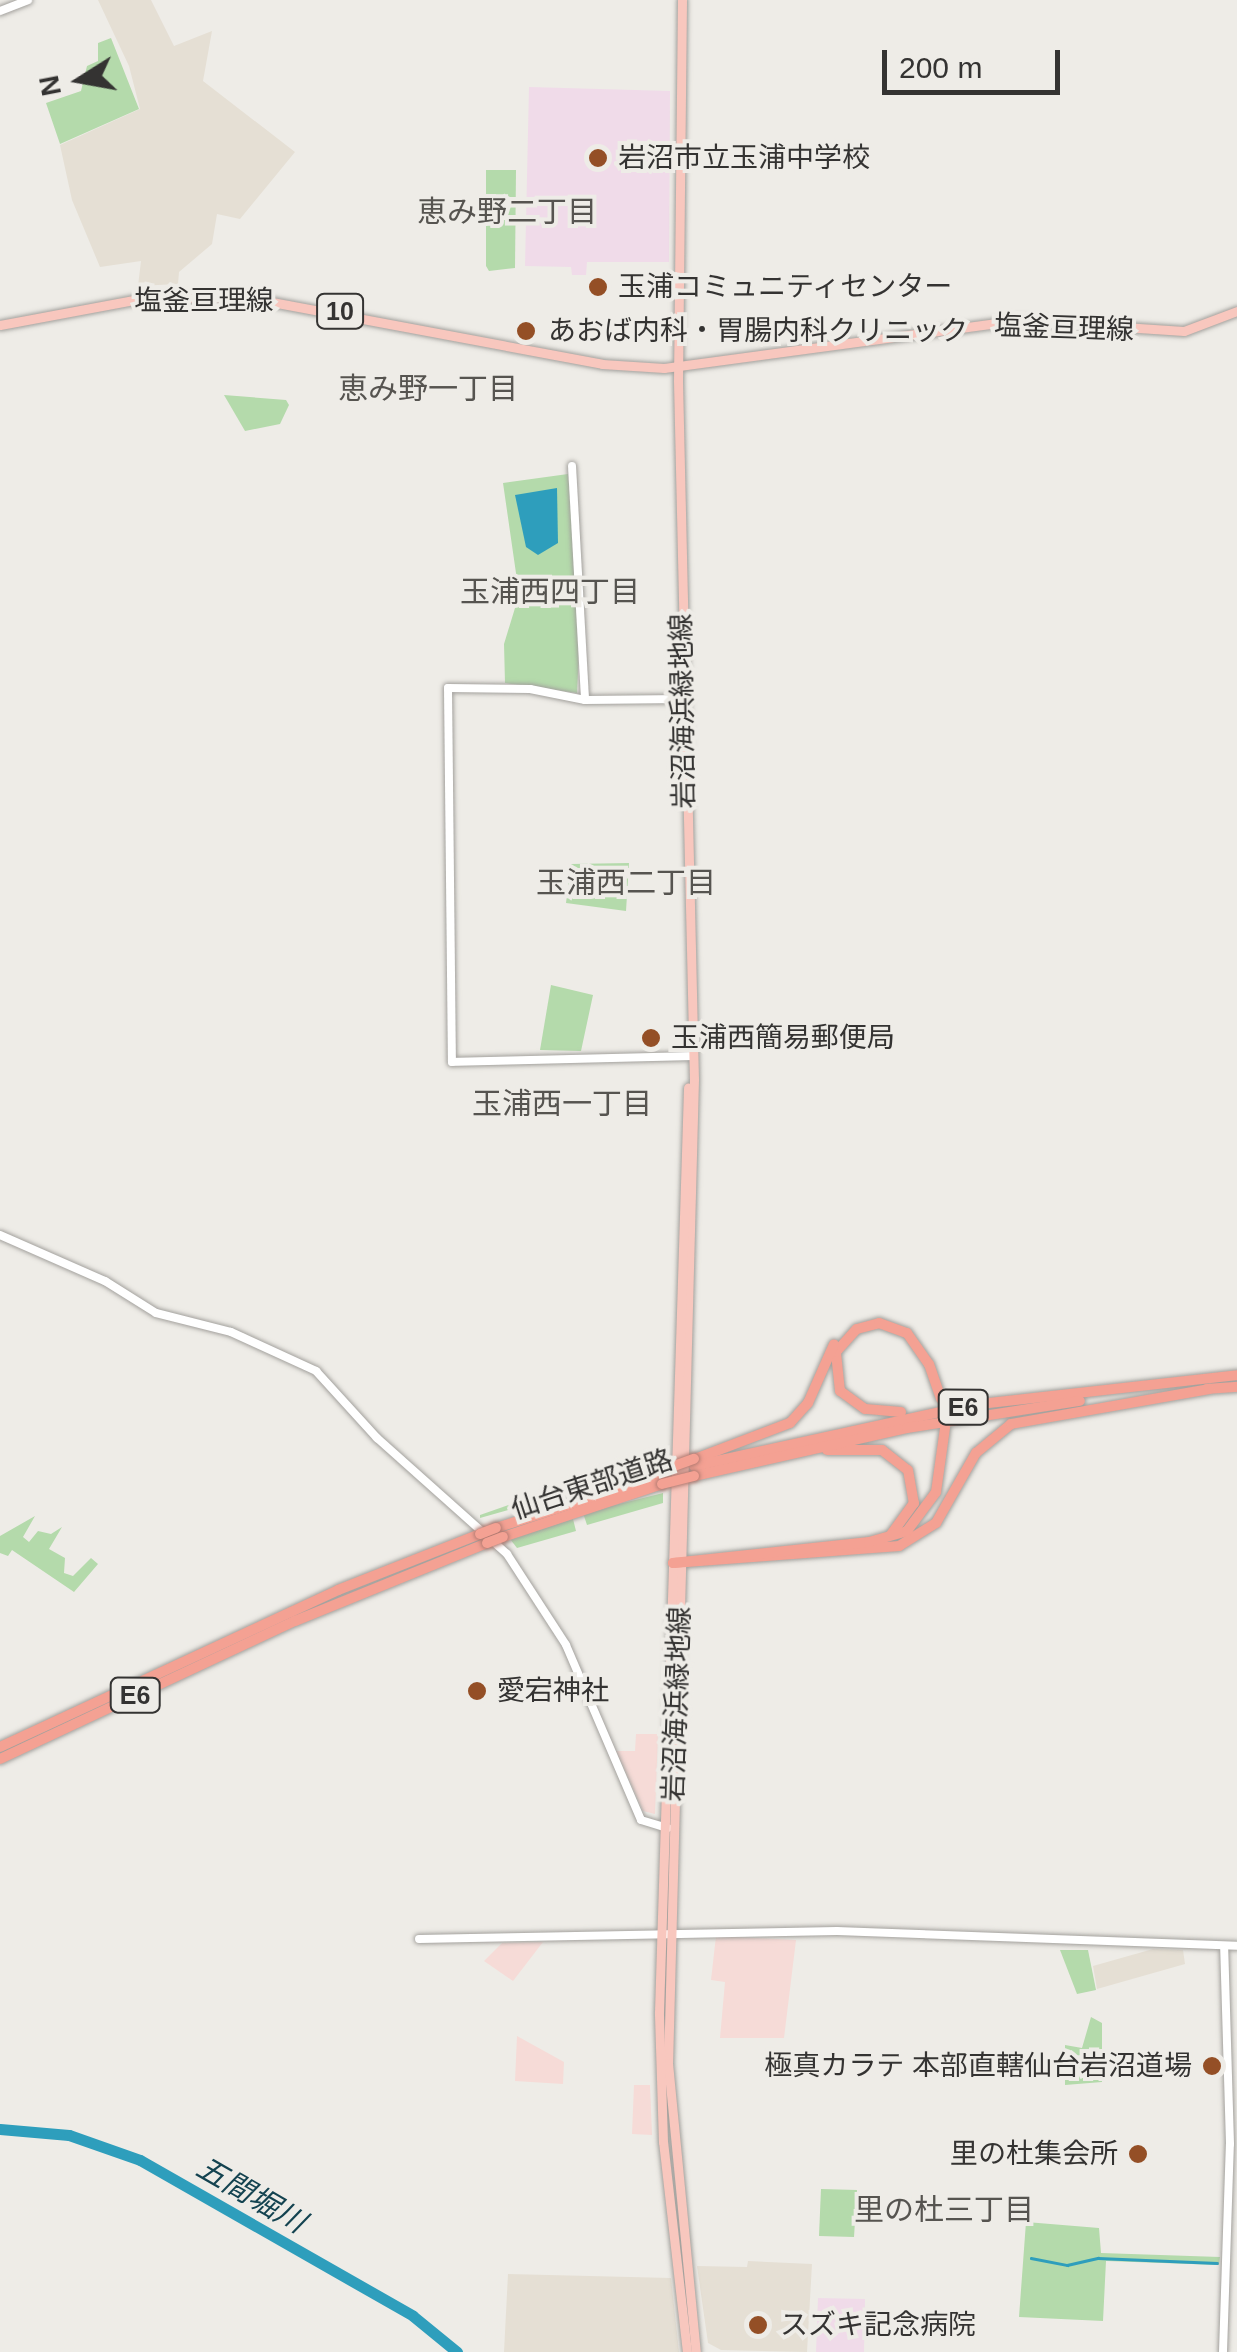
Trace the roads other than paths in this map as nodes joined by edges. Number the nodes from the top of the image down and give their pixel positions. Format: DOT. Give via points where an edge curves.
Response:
graph roads {
  1 [pos="28,0"];
  2 [pos="682,0"];
  3 [pos="0,11"];
  4 [pos="1237,312"];
  5 [pos="0,325"];
  6 [pos="678,366"];
  7 [pos="572,466"];
  8 [pos="683,699"];
  9 [pos="585,700"];
  10 [pos="690,1056"];
  11 [pos="0,1235"];
  12 [pos="1237,1375"];
  13 [pos="1117,1385"];
  14 [pos="1237,1388"];
  15 [pos="1209,1389"];
  16 [pos="694,1467"];
  17 [pos="663,1476"];
  18 [pos="500,1532"];
  19 [pos="889,1538"];
  20 [pos="908,1541"];
  21 [pos="679,1563"];
  22 [pos="268,1627"];
  23 [pos="0,1747"];
  24 [pos="0,1758"];
  25 [pos="668,1828"];
  26 [pos="665,1934"];
  27 [pos="418,1939"];
  28 [pos="1237,1946"];
  29 [pos="1224,1948"];
  30 [pos="686,2352"];
  31 [pos="696,2352"];
  32 [pos="1223,2352"];
  1 -- 3 [label="street"];
  2 -- 6 [label="main road, 岩沼海浜緑地線"];
  4 -- 6 [label="main road, 塩釜亘理線 / 10" via="1184,331 1018,320"];
  5 -- 6 [label="main road, 塩釜亘理線 / 10" via="144,298 245,297 602,364"];
  6 -- 8 [label="main road, 岩沼海浜緑地線"];
  7 -- 9 [label="street"];
  8 -- 9 [label="street"];
  8 -- 10 [label="main road, 岩沼海浜緑地線"];
  9 -- 10 [label="street" via="530,689 448,688 452,1062"];
  10 -- 21 [label="main road, 岩沼海浜緑地線"];
  11 -- 25 [label="street" via="105,1281 156,1313 242,1336 316,1371 378,1438 507,1554 566,1645 641,1820"];
  12 -- 13 [label="highway, 仙台東部道路 / E6"];
  13 -- 16 [label="highway, 仙台東部道路 / E6" via="906,1417"];
  13 -- 16 [label="highway" via="886,1414 856,1406 840,1391 834,1369 840,1344 864,1325 901,1329 925,1356 944,1399 920,1338 895,1320 867,1318 836,1340 808,1403 790,1423"];
  14 -- 15 [label="highway, 仙台東部道路 / E6"];
  15 -- 16 [label="highway, 仙台東部道路 / E6" via="969,1417"];
  15 -- 20 [label="highway" via="1011,1424 976,1453 936,1523"];
  16 -- 17 [label="highway, 仙台東部道路 / E6, bridge"];
  16 -- 19 [label="highway" via="882,1450 903,1463 915,1493 908,1518"];
  17 -- 18 [label="highway, 仙台東部道路 / E6"];
  17 -- 18 [label="highway, 仙台東部道路 / E6"];
  18 -- 22 [label="highway, 仙台東部道路 / E6, bridge"];
  19 -- 20 [label="highway" via="908,1531 931,1504 948,1427 942,1494"];
  19 -- 21 [label="highway"];
  20 -- 21 [label="highway" via="861,1553"];
  21 -- 25 [label="main road, 岩沼海浜緑地線"];
  22 -- 23 [label="highway, 仙台東部道路 / E6"];
  22 -- 24 [label="highway, 仙台東部道路 / E6"];
  25 -- 26 [label="main road, 岩沼海浜緑地線"];
  26 -- 27 [label="street"];
  26 -- 29 [label="street" via="838,1932"];
  26 -- 30 [label="main road, 岩沼海浜緑地線" via="661,2113"];
  26 -- 31 [label="main road, 岩沼海浜緑地線" via="670,2113"];
  28 -- 29 [label="street"];
  29 -- 32 [label="street" via="1230,2144"];
}
